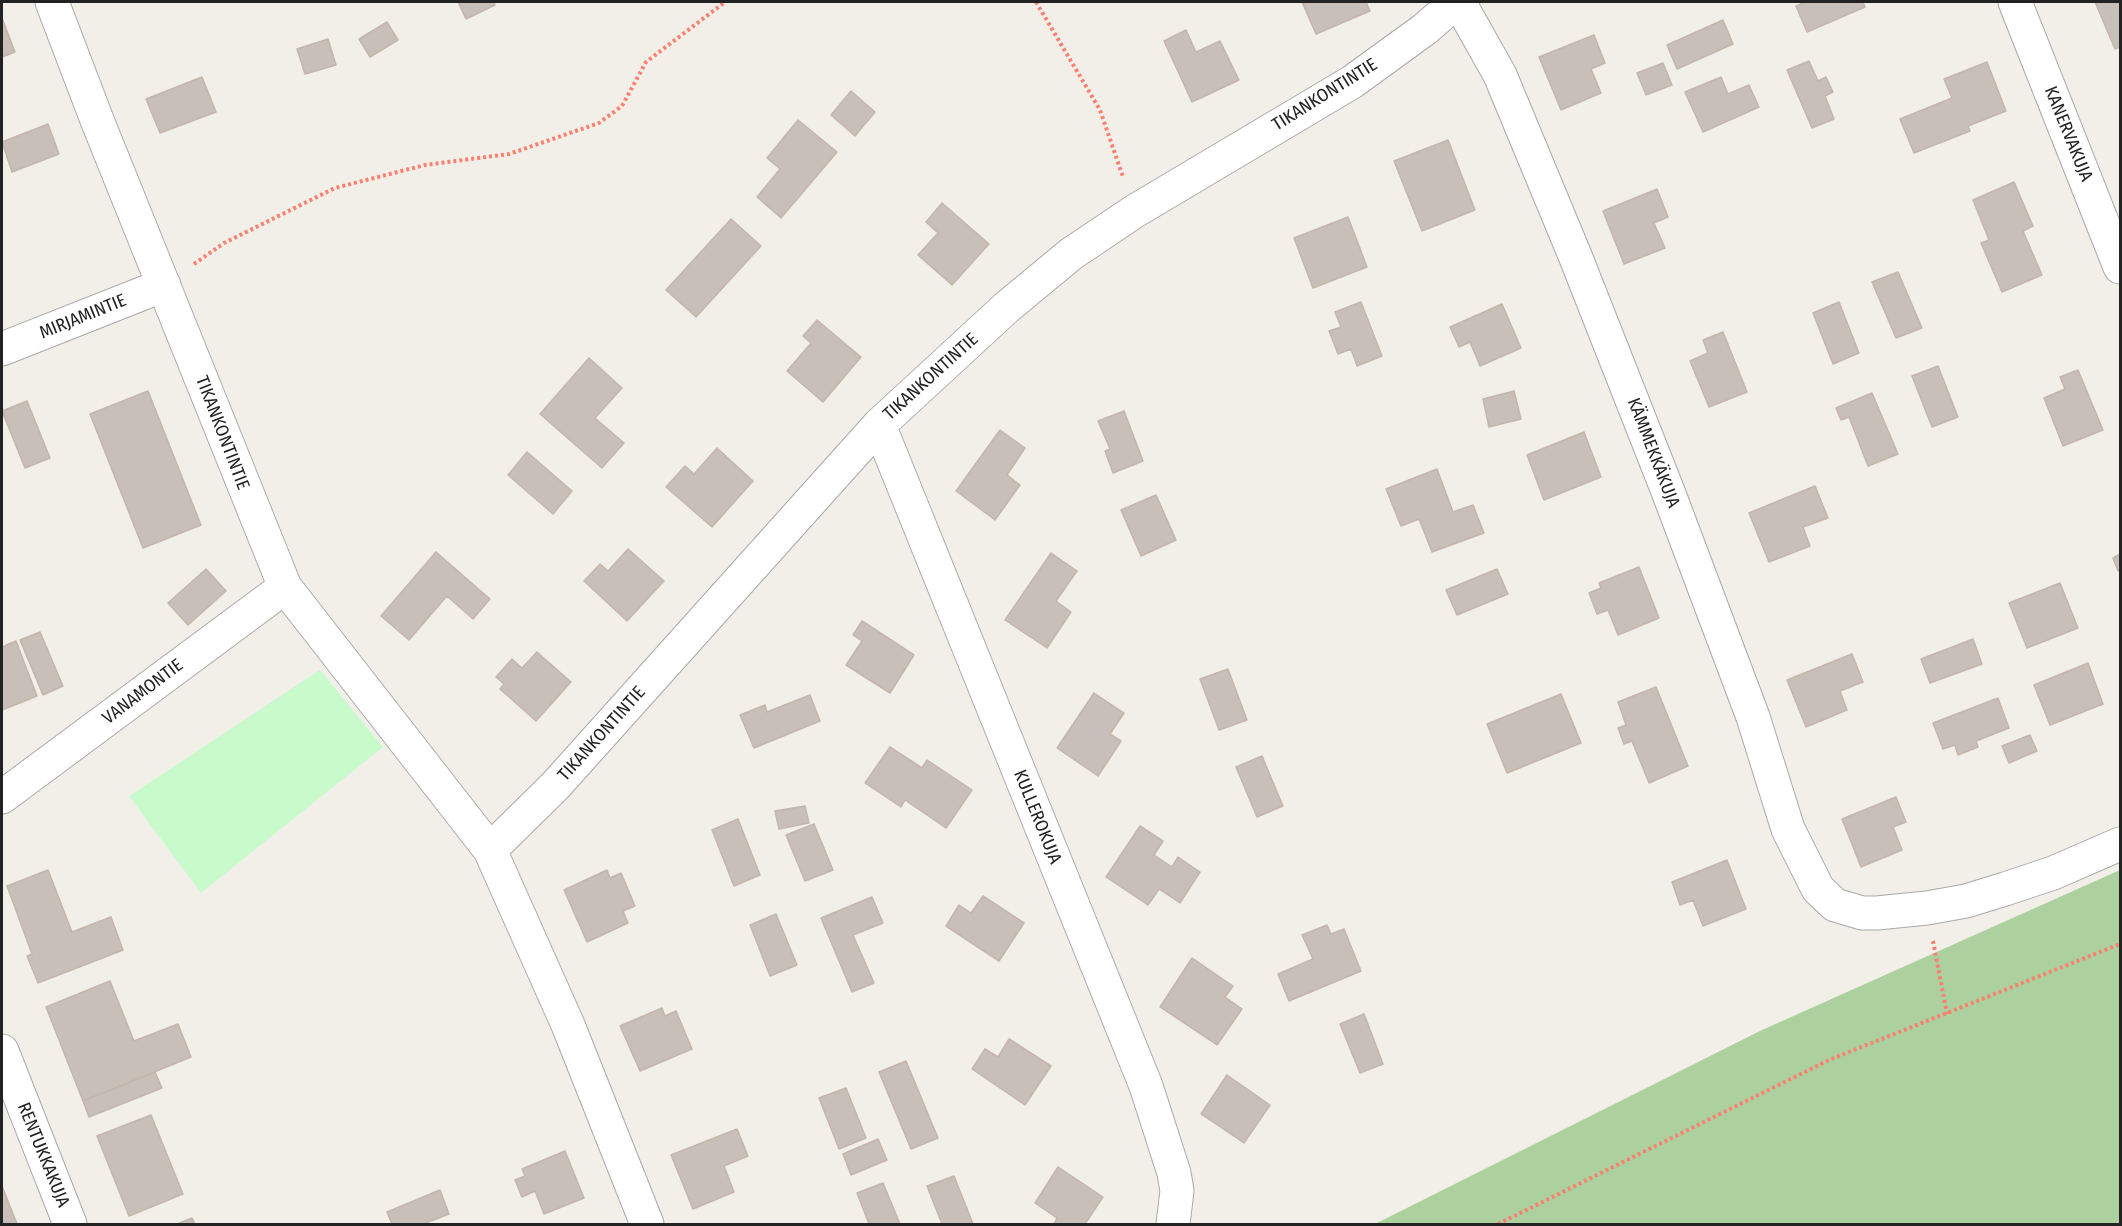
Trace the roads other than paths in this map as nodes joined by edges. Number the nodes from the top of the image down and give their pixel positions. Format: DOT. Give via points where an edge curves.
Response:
graph roads {
  1 [pos="52,2"];
  2 [pos="1458,2"];
  3 [pos="2015,2"];
  4 [pos="2121,267"];
  5 [pos="164,285"];
  6 [pos="2,349"];
  7 [pos="879,425"];
  8 [pos="285,587"];
  9 [pos="2,797"];
  10 [pos="2121,844"];
  11 [pos="490,850"];
  12 [pos="2,1052"];
  13 [pos="1174,1219"];
  14 [pos="70,1224"];
  15 [pos="646,1224"];
  1 -- 5 [label="street, TIKANKONTINTIE"];
  2 -- 7 [label="street, TIKANKONTINTIE" via="1352,82 1135,211 1071,254"];
  2 -- 10 [label="street, KÄMMEKKÄKUJA" via="1500,75 1600,318 1753,717 1788,829 1818,889 1835,905 1862,913 1927,908 2006,889"];
  3 -- 4 [label="street, KANERVAKUJA"];
  5 -- 6 [label="street, MIRJAMINTIE"];
  5 -- 8 [label="street, TIKANKONTINTIE"];
  7 -- 11 [label="street, TIKANKONTINTIE" via="556,786"];
  7 -- 13 [label="street, KULLEROKUJA" via="1146,1086 1174,1173"];
  8 -- 9 [label="street, VANAMONTIE"];
  8 -- 11 [label="street, TIKANKONTINTIE"];
  11 -- 15 [label="street, TIKANKONTINTIE" via="568,1025"];
  12 -- 14 [label="street, RENTUKKAKUJA"];
}
